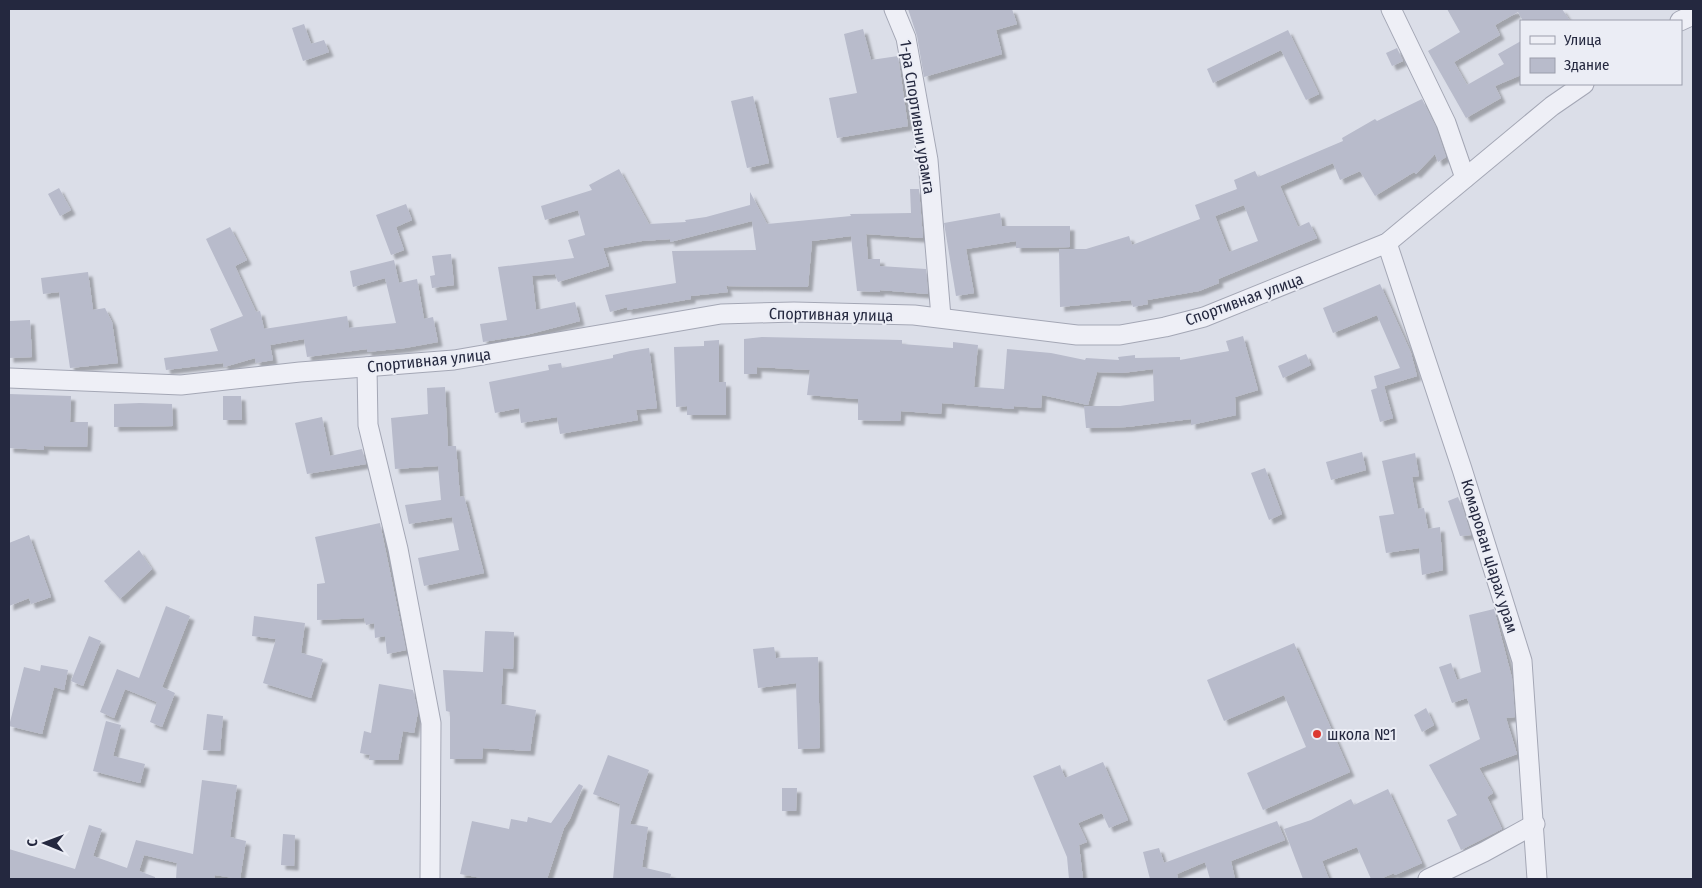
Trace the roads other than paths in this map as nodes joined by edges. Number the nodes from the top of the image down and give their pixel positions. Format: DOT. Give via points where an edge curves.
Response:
graph roads {
  1 [pos="894,9"];
  2 [pos="1391,9"];
  3 [pos="1583,85"];
  4 [pos="1465,178"];
  5 [pos="1387,243"];
  6 [pos="941,317"];
  7 [pos="367,367"];
  8 [pos="9,378"];
  9 [pos="1535,824"];
  10 [pos="430,879"];
  11 [pos="1428,879"];
  12 [pos="1537,879"];
  1 -- 6 [label="street, 1-ра Спортивни урамга" via="906,38 928,160"];
  2 -- 4 [label="street" via="1446,124"];
  3 -- 4 [label="street, Спортивная улица"];
  4 -- 5 [label="street, Спортивная улица"];
  5 -- 6 [label="street, Спортивная улица" via="1204,317 1120,335 1076,335"];
  5 -- 9 [label="street, Комарован цIарах урам" via="1522,661"];
  6 -- 7 [label="street, Спортивная улица" via="794,312 721,314 454,360"];
  7 -- 8 [label="street, Спортивная улица" via="181,385"];
  7 -- 10 [label="street" via="368,425 398,549 431,723"];
  9 -- 11 [label="street"];
  9 -- 12 [label="street, Комарован цIарах урам"];
}
